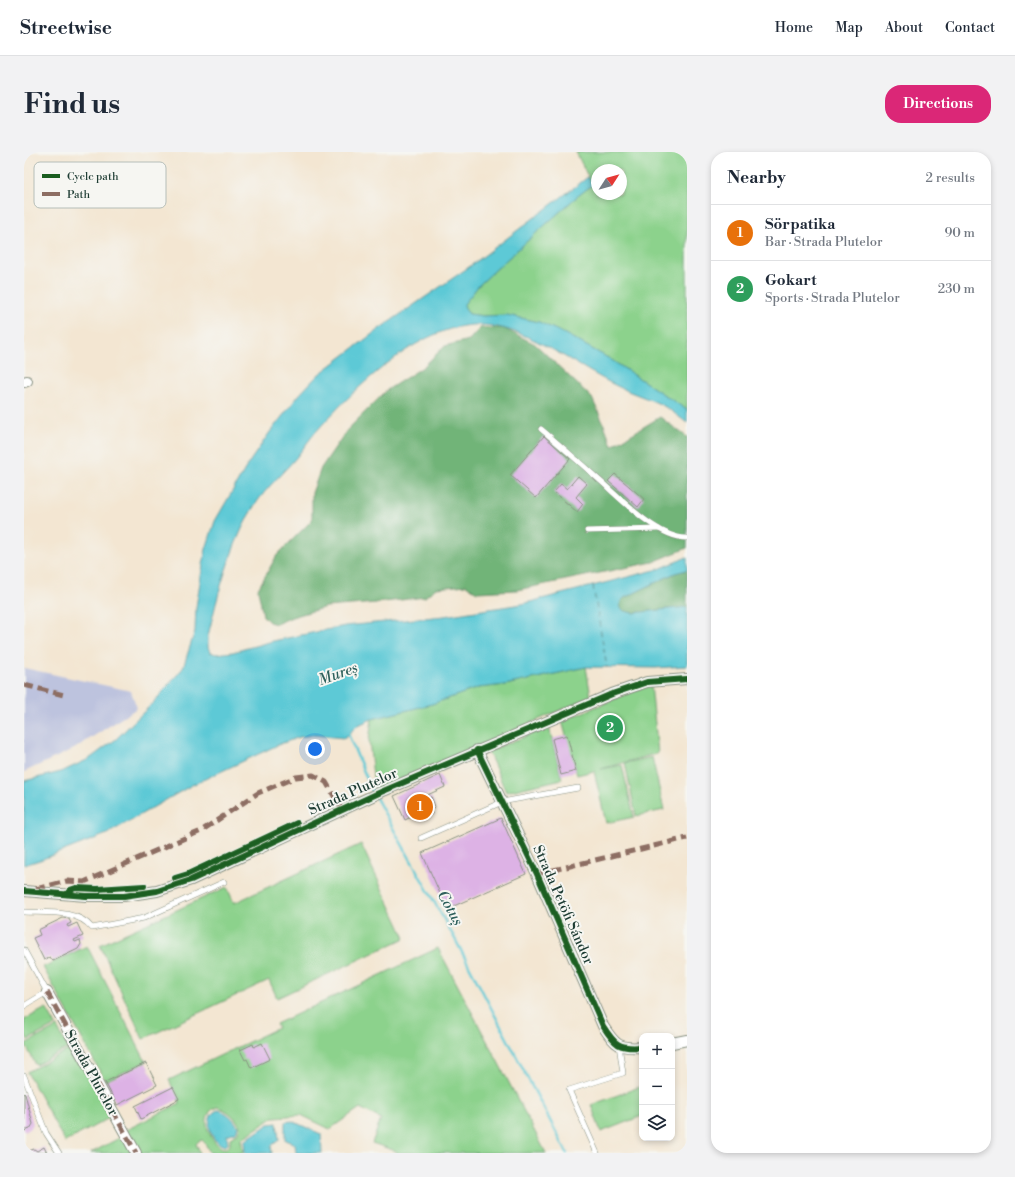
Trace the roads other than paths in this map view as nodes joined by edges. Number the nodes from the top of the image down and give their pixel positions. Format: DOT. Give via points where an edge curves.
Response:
graph roads {
  1 [pos="541,429"];
  2 [pos="659,529"];
  3 [pos="587,531"];
  4 [pos="687,538"];
  5 [pos="687,679"];
  6 [pos="477,750"];
  7 [pos="578,788"];
  8 [pos="502,802"];
  9 [pos="420,838"];
  10 [pos="224,882"];
  11 [pos="24,891"];
  12 [pos="24,912"];
  13 [pos="24,950"];
  14 [pos="47,992"];
  15 [pos="24,1006"];
  16 [pos="687,1040"];
  17 [pos="675,1042"];
  18 [pos="619,1045"];
  19 [pos="639,1048"];
  20 [pos="24,1076"];
  21 [pos="59,1153"];
  22 [pos="136,1153"];
  23 [pos="597,1153"];
  1 -- 2 [label="lane" via="640,516"];
  2 -- 3 [label="lane"];
  2 -- 4 [label="lane" via="679,538"];
  5 -- 6 [label="street, Strada Plutelor" via="647,682"];
  6 -- 8 [label="street, Strada Petöfi Sándor"];
  6 -- 11 [label="street, Strada Plutelor" via="191,880 157,891 124,896"];
  7 -- 8 [label="lane"];
  8 -- 9 [label="lane"];
  8 -- 18 [label="street, Strada Petöfi Sándor" via="537,874 604,1026 612,1041"];
  10 -- 12 [label="lane" via="144,918 92,928 88,922 78,917"];
  13 -- 14 [label="lane, Strada Plutelor"];
  14 -- 15 [label="lane"];
  14 -- 22 [label="street, Strada Plutelor"];
  16 -- 17 [label="street"];
  18 -- 19 [label="street"];
  18 -- 23 [label="lane" via="623,1073 569,1090"];
  20 -- 21 [label="lane" via="46,1133"];
}
